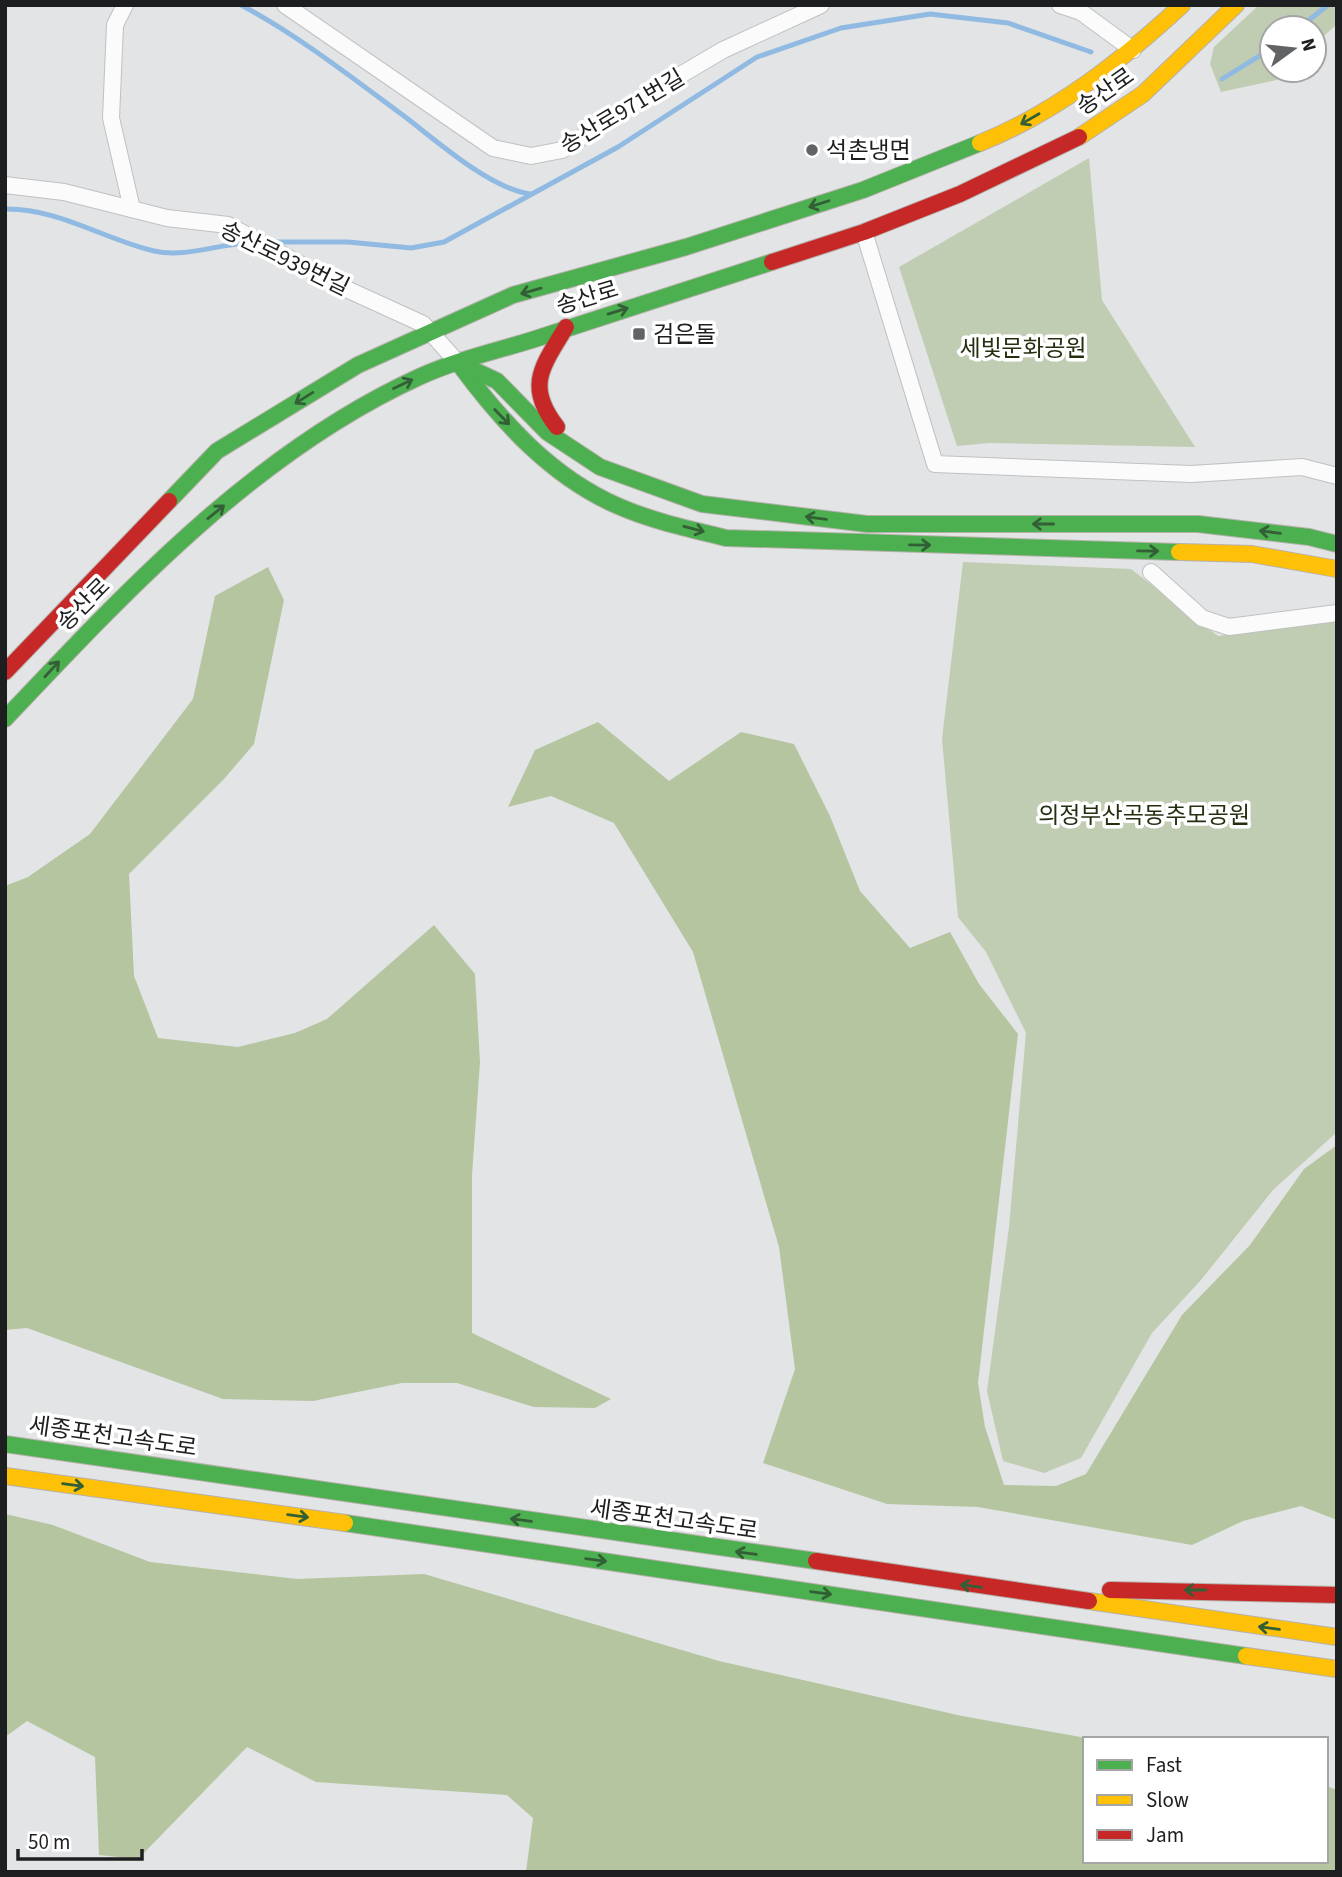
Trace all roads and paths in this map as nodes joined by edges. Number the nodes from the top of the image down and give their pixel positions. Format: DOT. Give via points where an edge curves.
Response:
graph roads {
  1 [pos="125,5"];
  2 [pos="285,5"];
  3 [pos="821,5"];
  4 [pos="1060,5"];
  5 [pos="1182,5"];
  6 [pos="1236,5"];
  7 [pos="1133,50"];
  8 [pos="5,185"];
  9 [pos="132,209"];
  10 [pos="864,232"];
  11 [pos="566,327"];
  12 [pos="431,332"];
  13 [pos="459,364"];
  14 [pos="592,461"];
  15 [pos="1337,476"];
  16 [pos="1337,544"];
  17 [pos="1337,569"];
  18 [pos="1151,572"];
  19 [pos="1337,613"];
  20 [pos="5,672"];
  21 [pos="5,719"];
  22 [pos="5,1444"];
  23 [pos="5,1476"];
  24 [pos="1007,1591"];
  25 [pos="1337,1595"];
  26 [pos="1337,1637"];
  27 [pos="1337,1669"];
  1 -- 9 [label="street" via="115,25 111,118"];
  2 -- 3 [label="street, 송산로971번길" via="494,148 531,156 562,150 723,50"];
  4 -- 7 [label="street" via="1081,12"];
  5 -- 7 [label="main road, 송산로"];
  6 -- 10 [label="main road, 송산로" via="1143,94 1069,143"];
  7 -- 12 [label="main road, 송산로, one-way" via="1079,90 1009,131 875,185 686,247 513,295"];
  8 -- 9 [label="street, 송산로939번길" via="64,192"];
  9 -- 12 [label="street, 송산로939번길" via="228,225"];
  11 -- 10 [label="main road, 송산로, one-way"];
  10 -- 15 [label="street" via="935,464 1191,474 1302,467"];
  11 -- 13 [label="main road, 송산로"];
  11 -- 14 [label="main road" via="538,382 539,402 558,429"];
  12 -- 13 [label="street, 송산로939번길"];
  12 -- 20 [label="main road, 송산로, one-way" via="358,365 217,451"];
  13 -- 14 [label="main road" via="497,382 547,432"];
  13 -- 17 [label="main road, one-way" via="484,399 545,463 604,500 726,538 1252,554"];
  21 -- 13 [label="main road, 송산로, one-way" via="161,557 241,491 371,400"];
  16 -- 14 [label="main road, one-way" via="1198,524 867,524 702,505"];
  18 -- 19 [label="street" via="1202,618 1229,626"];
  24 -- 22 [label="main road, 세종포천고속도로, one-way"];
  23 -- 27 [label="main road, one-way"];
  25 -- 24 [label="main road, one-way" via="1214,1590"];
  26 -- 24 [label="main road, 세종포천고속도로, one-way"];
}
